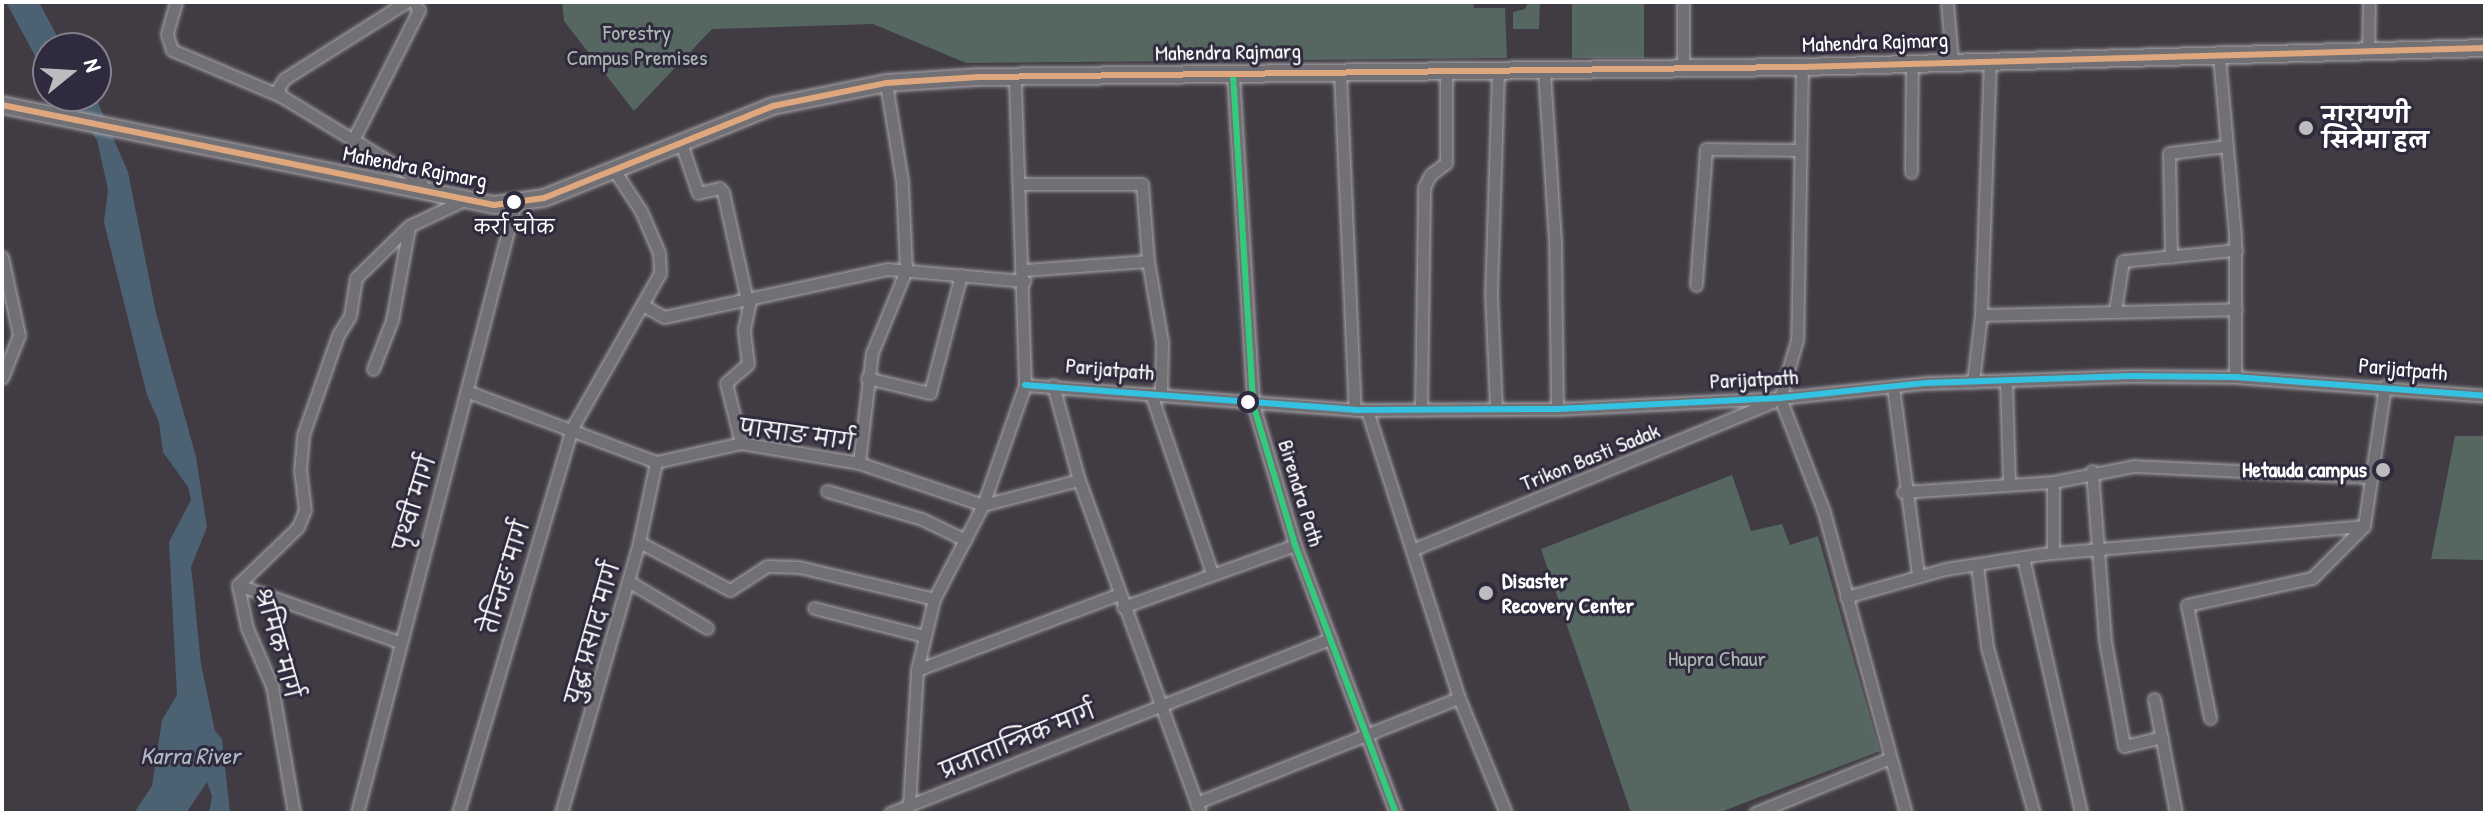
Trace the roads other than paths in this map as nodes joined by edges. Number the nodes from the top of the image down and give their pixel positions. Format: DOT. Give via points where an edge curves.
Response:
graph roads {
  1 [pos="176,2"];
  2 [pos="406,2"];
  3 [pos="414,2"];
  4 [pos="1683,2"];
  5 [pos="1947,2"];
  6 [pos="2369,2"];
  7 [pos="2485,48"];
  8 [pos="2368,53"];
  9 [pos="2219,56"];
  10 [pos="1990,59"];
  11 [pos="1952,60"];
  12 [pos="1912,62"];
  13 [pos="1683,67"];
  14 [pos="1802,67"];
  15 [pos="1498,71"];
  16 [pos="1544,71"];
  17 [pos="1340,72"];
  18 [pos="1446,72"];
  19 [pos="1233,74"];
  20 [pos="1015,77"];
  21 [pos="886,83"];
  22 [pos="281,96"];
  23 [pos="2,105"];
  24 [pos="353,140"];
  25 [pos="681,143"];
  26 [pos="2227,146"];
  27 [pos="1798,150"];
  28 [pos="614,170"];
  29 [pos="1911,172"];
  30 [pos="1020,184"];
  31 [pos="423,191"];
  32 [pos="465,200"];
  33 [pos="515,204"];
  34 [pos="409,226"];
  35 [pos="2236,250"];
  36 [pos="2,257"];
  37 [pos="2171,257"];
  38 [pos="1148,261"];
  39 [pos="906,270"];
  40 [pos="961,275"];
  41 [pos="1024,275"];
  42 [pos="1696,285"];
  43 [pos="748,300"];
  44 [pos="643,305"];
  45 [pos="2236,309"];
  46 [pos="2115,310"];
  47 [pos="1981,315"];
  48 [pos="373,369"];
  49 [pos="2235,377"];
  50 [pos="2,378"];
  51 [pos="867,378"];
  52 [pos="2006,381"];
  53 [pos="1973,382"];
  54 [pos="1025,385"];
  55 [pos="1053,385"];
  56 [pos="2385,386"];
  57 [pos="1893,387"];
  58 [pos="469,392"];
  59 [pos="1156,394"];
  60 [pos="2485,396"];
  61 [pos="1780,398"];
  62 [pos="1253,404"];
  63 [pos="1496,408"];
  64 [pos="1557,409"];
  65 [pos="1361,410"];
  66 [pos="1421,410"];
  67 [pos="572,428"];
  68 [pos="741,443"];
  69 [pos="656,462"];
  70 [pos="859,463"];
  71 [pos="2092,471"];
  72 [pos="2368,477"];
  73 [pos="1079,480"];
  74 [pos="2053,482"];
  75 [pos="2009,485"];
  76 [pos="827,491"];
  77 [pos="1903,492"];
  78 [pos="983,505"];
  79 [pos="2364,526"];
  80 [pos="965,540"];
  81 [pos="639,542"];
  82 [pos="1295,545"];
  83 [pos="1414,549"];
  84 [pos="2096,550"];
  85 [pos="2053,553"];
  86 [pos="2023,557"];
  87 [pos="1977,565"];
  88 [pos="1212,573"];
  89 [pos="1918,575"];
  90 [pos="628,581"];
  91 [pos="238,585"];
  92 [pos="1119,594"];
  93 [pos="1846,597"];
  94 [pos="934,599"];
  95 [pos="1123,607"];
  96 [pos="814,608"];
  97 [pos="707,628"];
  98 [pos="924,636"];
  99 [pos="1331,638"];
  100 [pos="399,642"];
  101 [pos="917,670"];
  102 [pos="1459,698"];
  103 [pos="2154,699"];
  104 [pos="1160,706"];
  105 [pos="2210,718"];
  106 [pos="1368,737"];
  107 [pos="2162,737"];
  108 [pos="1888,759"];
  109 [pos="909,806"];
  110 [pos="1198,808"];
  111 [pos="294,813"];
  112 [pos="357,813"];
  113 [pos="458,813"];
  114 [pos="561,813"];
  115 [pos="890,813"];
  116 [pos="1396,813"];
  117 [pos="1506,813"];
  118 [pos="1756,813"];
  119 [pos="1906,813"];
  120 [pos="2034,813"];
  121 [pos="2081,813"];
  122 [pos="2176,813"];
  1 -- 22 [label="street" via="167,34 172,50"];
  2 -- 22 [label="street" via="284,79"];
  3 -- 24 [label="street" via="419,10"];
  4 -- 13 [label="street"];
  5 -- 11 [label="street"];
  6 -- 8 [label="street"];
  7 -- 8 [label="highway, Mahendra Rajmarg"];
  8 -- 9 [label="highway, Mahendra Rajmarg"];
  9 -- 10 [label="highway, Mahendra Rajmarg"];
  9 -- 26 [label="street"];
  10 -- 11 [label="highway, Mahendra Rajmarg"];
  10 -- 47 [label="street"];
  11 -- 12 [label="highway, Mahendra Rajmarg"];
  12 -- 14 [label="highway, Mahendra Rajmarg"];
  12 -- 29 [label="street"];
  13 -- 14 [label="highway, Mahendra Rajmarg"];
  13 -- 16 [label="highway, Mahendra Rajmarg"];
  14 -- 27 [label="street"];
  15 -- 16 [label="highway, Mahendra Rajmarg"];
  15 -- 18 [label="highway, Mahendra Rajmarg"];
  15 -- 63 [label="street" via="1491,295"];
  16 -- 64 [label="street" via="1555,240"];
  17 -- 18 [label="highway, Mahendra Rajmarg"];
  17 -- 19 [label="highway, Mahendra Rajmarg"];
  17 -- 65 [label="street"];
  18 -- 66 [label="street" via="1446,163 1424,187"];
  19 -- 20 [label="highway, Mahendra Rajmarg"];
  19 -- 62 [label="street, Birendra Path"];
  20 -- 21 [label="highway, Mahendra Rajmarg"];
  20 -- 30 [label="street"];
  21 -- 25 [label="highway, Mahendra Rajmarg" via="773,106"];
  21 -- 39 [label="street" via="902,181"];
  22 -- 24 [label="street"];
  23 -- 31 [label="highway, Mahendra Rajmarg"];
  24 -- 31 [label="street" via="421,181"];
  25 -- 28 [label="highway, Mahendra Rajmarg"];
  25 -- 43 [label="street" via="698,193 719,188 723,192"];
  26 -- 35 [label="street"];
  26 -- 37 [label="street" via="2169,153"];
  27 -- 42 [label="street" via="1706,149"];
  27 -- 61 [label="street" via="1797,340"];
  28 -- 33 [label="highway, Mahendra Rajmarg"];
  28 -- 44 [label="street, तेन्जिङ मार्ग" via="659,253 660,273"];
  30 -- 38 [label="street" via="1142,184"];
  30 -- 41 [label="street"];
  31 -- 32 [label="highway, Mahendra Rajmarg"];
  32 -- 33 [label="highway, Mahendra Rajmarg"];
  32 -- 34 [label="street"];
  33 -- 58 [label="street, पृथ्वी मार्ग"];
  34 -- 48 [label="street" via="392,320"];
  34 -- 91 [label="street, श्रमिक मार्ग" via="356,278 350,316 338,335 303,435 305,510 298,527"];
  35 -- 37 [label="street"];
  35 -- 45 [label="street"];
  36 -- 50 [label="street" via="19,335"];
  37 -- 46 [label="street" via="2121,264"];
  38 -- 41 [label="street"];
  38 -- 59 [label="street" via="1162,342"];
  39 -- 40 [label="street"];
  39 -- 43 [label="street" via="887,269"];
  39 -- 51 [label="street"];
  40 -- 41 [label="street"];
  40 -- 51 [label="street" via="930,393"];
  41 -- 54 [label="street"];
  43 -- 44 [label="street" via="664,317"];
  43 -- 68 [label="street" via="748,364 726,383"];
  44 -- 67 [label="street, तेन्जिङ मार्ग"];
  45 -- 46 [label="street"];
  45 -- 49 [label="street"];
  46 -- 47 [label="street"];
  47 -- 53 [label="street"];
  49 -- 52 [label="street, Parijatpath"];
  49 -- 56 [label="street, Parijatpath"];
  51 -- 70 [label="street"];
  52 -- 53 [label="street, Parijatpath"];
  52 -- 75 [label="street"];
  53 -- 57 [label="street, Parijatpath"];
  54 -- 55 [label="street, Parijatpath"];
  54 -- 78 [label="street"];
  55 -- 59 [label="street, Parijatpath"];
  55 -- 73 [label="street"];
  56 -- 60 [label="street, Parijatpath"];
  56 -- 72 [label="street"];
  57 -- 61 [label="street, Parijatpath"];
  57 -- 77 [label="street"];
  58 -- 67 [label="street"];
  58 -- 100 [label="street, पृथ्वी मार्ग"];
  59 -- 62 [label="street, Parijatpath"];
  59 -- 88 [label="street"];
  61 -- 64 [label="street, Parijatpath"];
  61 -- 83 [label="street, Trikon Basti Sadak"];
  61 -- 93 [label="street" via="1824,512"];
  62 -- 65 [label="street, Parijatpath"];
  62 -- 82 [label="street, Birendra Path"];
  63 -- 64 [label="street, Parijatpath"];
  63 -- 66 [label="street, Parijatpath"];
  65 -- 66 [label="street, Parijatpath"];
  65 -- 83 [label="street"];
  67 -- 69 [label="street"];
  67 -- 113 [label="street, तेन्जिङ मार्ग"];
  68 -- 69 [label="street, पासाङ मार्ग"];
  68 -- 70 [label="street, पासाङ मार्ग"];
  69 -- 81 [label="street, युद्ध प्रसाद मार्ग"];
  70 -- 78 [label="street, पासाङ मार्ग"];
  71 -- 72 [label="street" via="2134,466"];
  71 -- 74 [label="street"];
  71 -- 84 [label="street"];
  72 -- 79 [label="street"];
  73 -- 78 [label="street"];
  73 -- 92 [label="street"];
  74 -- 75 [label="street"];
  74 -- 85 [label="street"];
  75 -- 77 [label="street"];
  76 -- 80 [label="street" via="922,519"];
  77 -- 89 [label="street"];
  78 -- 80 [label="street"];
  79 -- 84 [label="street"];
  79 -- 105 [label="street" via="2312,578 2187,605"];
  80 -- 94 [label="street"];
  81 -- 90 [label="street, युद्ध प्रसाद मार्ग"];
  81 -- 94 [label="street" via="730,590 767,566 799,567"];
  82 -- 88 [label="street"];
  82 -- 99 [label="street, Birendra Path"];
  83 -- 102 [label="street"];
  84 -- 85 [label="street"];
  84 -- 107 [label="street" via="2124,746"];
  85 -- 86 [label="street"];
  86 -- 87 [label="street"];
  86 -- 121 [label="street"];
  87 -- 89 [label="street"];
  87 -- 120 [label="street" via="1987,647"];
  88 -- 95 [label="street"];
  89 -- 93 [label="street"];
  90 -- 97 [label="street"];
  90 -- 114 [label="street, युद्ध प्रसाद मार्ग"];
  91 -- 100 [label="street"];
  91 -- 111 [label="street, श्रमिक मार्ग" via="247,628 272,686"];
  92 -- 95 [label="street"];
  92 -- 101 [label="street"];
  93 -- 108 [label="street"];
  94 -- 98 [label="street"];
  95 -- 104 [label="street"];
  96 -- 98 [label="street"];
  98 -- 101 [label="street"];
  99 -- 104 [label="street, प्रजातान्त्रिक मार्ग"];
  99 -- 106 [label="street, Birendra Path"];
  100 -- 112 [label="street, पृथ्वी मार्ग"];
  101 -- 109 [label="street"];
  102 -- 106 [label="street"];
  102 -- 117 [label="street"];
  103 -- 107 [label="street"];
  104 -- 109 [label="street, प्रजातान्त्रिक मार्ग"];
  104 -- 110 [label="street"];
  106 -- 110 [label="street"];
  106 -- 116 [label="street, Birendra Path"];
  107 -- 122 [label="street"];
  108 -- 118 [label="street"];
  108 -- 119 [label="street"];
  109 -- 115 [label="street, प्रजातान्त्रिक मार्ग"];
}
